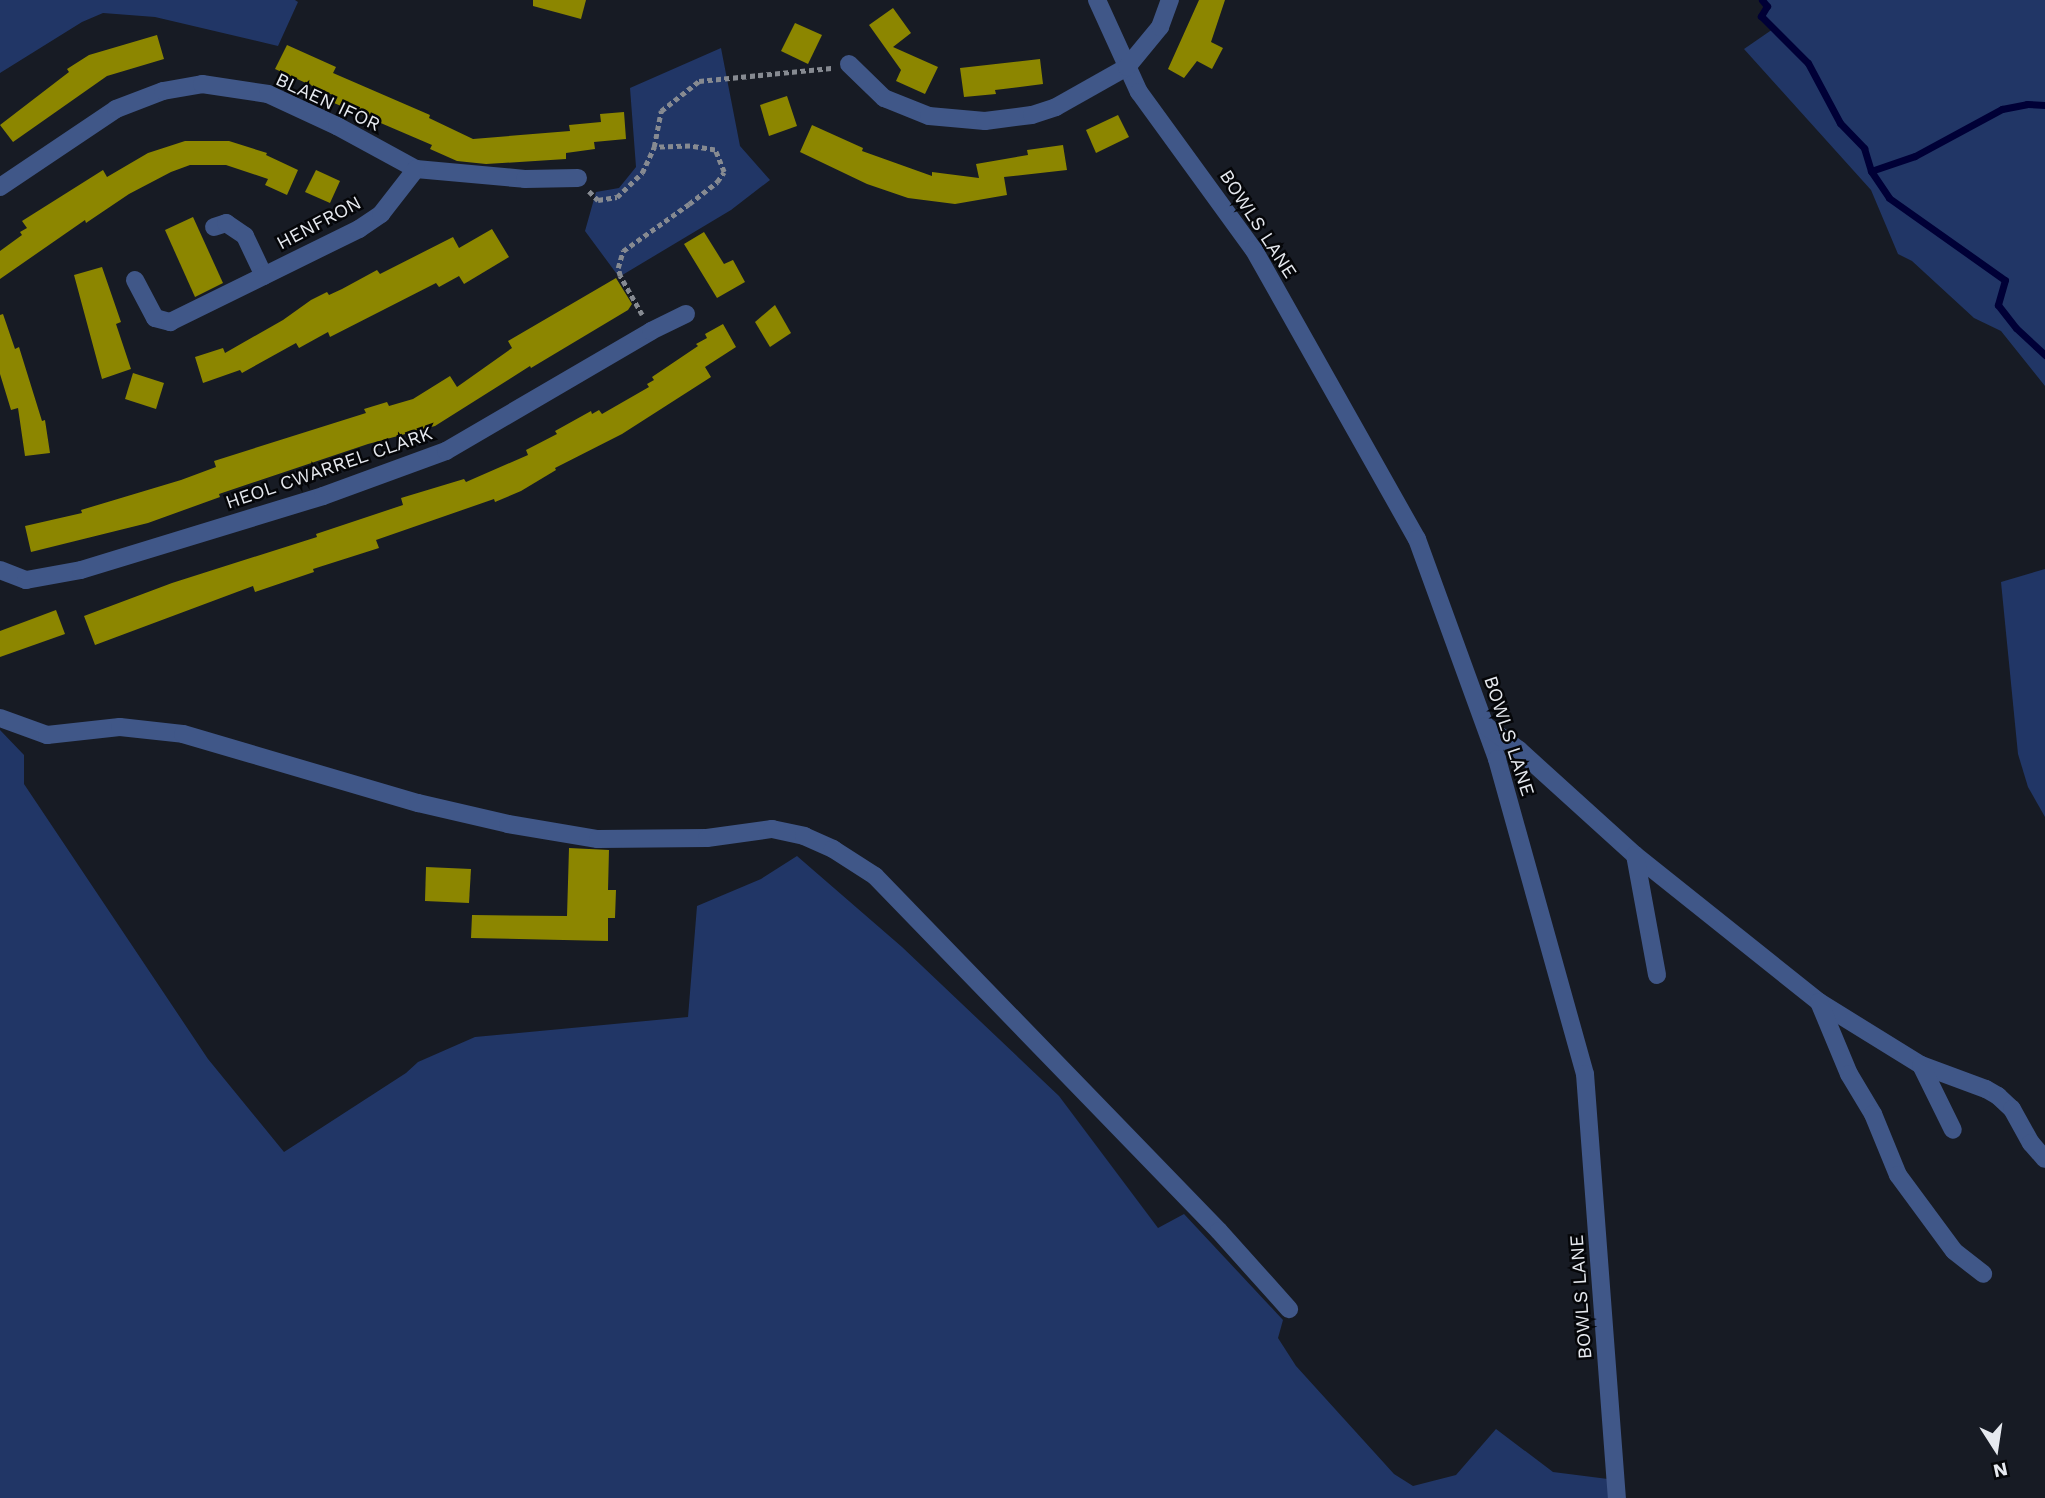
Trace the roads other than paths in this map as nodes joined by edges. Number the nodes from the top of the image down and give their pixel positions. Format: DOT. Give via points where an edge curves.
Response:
graph roads {
  1 [pos="1097,0"];
  2 [pos="1170,0"];
  3 [pos="849,64"];
  4 [pos="1127,67"];
  5 [pos="416,169"];
  6 [pos="578,178"];
  7 [pos="0,187"];
  8 [pos="214,227"];
  9 [pos="264,276"];
  10 [pos="135,280"];
  11 [pos="686,314"];
  12 [pos="0,570"];
  13 [pos="0,718"];
  14 [pos="1486,726"];
  15 [pos="1635,855"];
  16 [pos="1657,975"];
  17 [pos="1818,1002"];
  18 [pos="1921,1065"];
  19 [pos="1953,1130"];
  20 [pos="2045,1159"];
  21 [pos="1983,1274"];
  22 [pos="1289,1309"];
  23 [pos="1617,1498"];
  1 -- 4 [label="street, BOWLS LANE"];
  2 -- 4 [label="street" via="1160,27"];
  3 -- 4 [label="street" via="884,98 905,108 929,116 985,121 1056,107"];
  4 -- 14 [label="street, BOWLS LANE" via="1139,92 1254,250 1417,539"];
  5 -- 6 [label="street, BLAEN IFOR" via="525,179"];
  5 -- 7 [label="street, BLAEN IFOR" via="268,94 202,84 163,91 116,109"];
  5 -- 9 [label="street, HENFRON" via="381,214"];
  8 -- 9 [label="street, HENFRON" via="226,223 245,236"];
  9 -- 10 [label="street, HENFRON" via="170,322 155,318"];
  11 -- 12 [label="street, HEOL CWARREL CLARK" via="446,451 323,496 80,570 26,580"];
  13 -- 22 [label="street" via="47,735 120,727 183,734 418,803 598,839 707,838 772,829 804,836 874,876"];
  14 -- 15 [label="street"];
  14 -- 23 [label="street, BOWLS LANE" via="1585,1074"];
  15 -- 16 [label="street"];
  15 -- 17 [label="street"];
  17 -- 18 [label="street"];
  17 -- 21 [label="street" via="1898,1175 1954,1251"];
  18 -- 19 [label="street"];
  18 -- 20 [label="street" via="1998,1096"];
}
